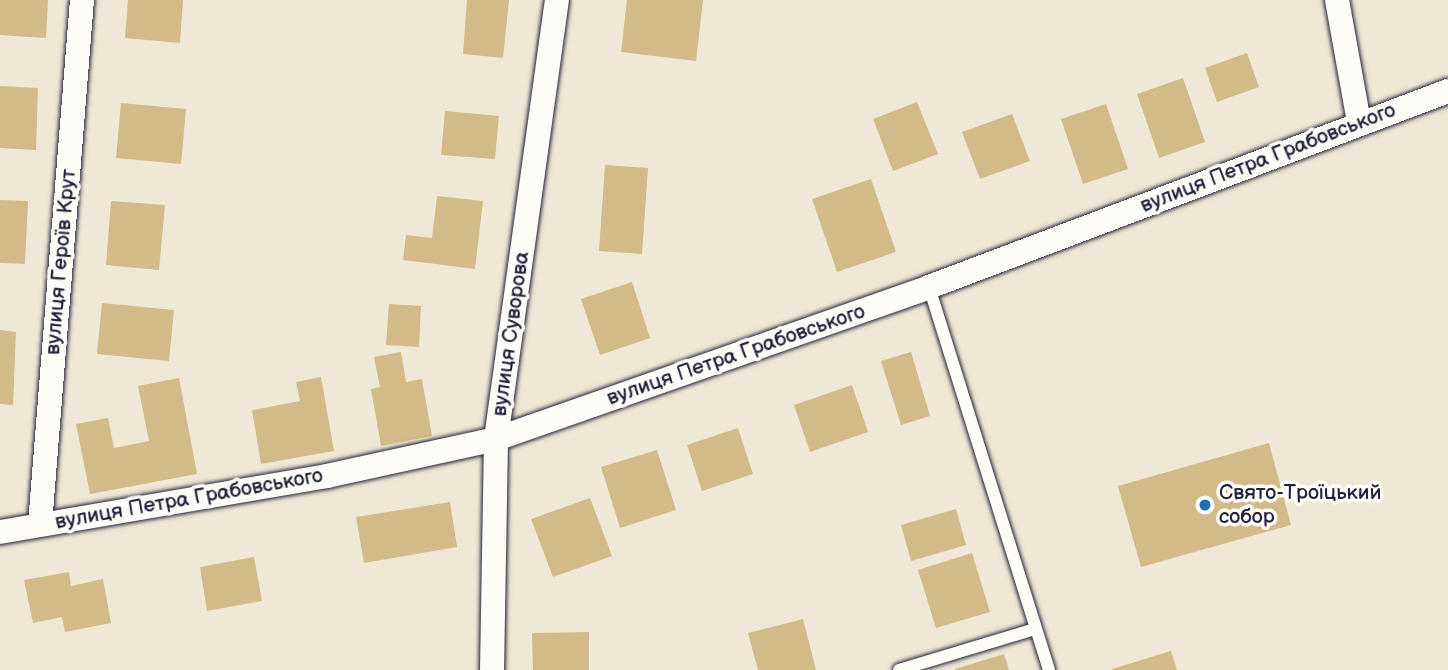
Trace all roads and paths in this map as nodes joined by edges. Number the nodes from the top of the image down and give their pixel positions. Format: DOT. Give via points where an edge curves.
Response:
graph roads {
  1 [pos="82,0"];
  2 [pos="557,0"];
  3 [pos="1337,0"];
  4 [pos="1448,91"];
  5 [pos="1359,122"];
  6 [pos="929,287"];
  7 [pos="496,439"];
  8 [pos="40,524"];
  9 [pos="0,532"];
  10 [pos="1035,629"];
  11 [pos="492,670"];
  12 [pos="900,670"];
  13 [pos="1049,670"];
  1 -- 8 [label="street, вулиця Героїв Крут"];
  2 -- 7 [label="street, вулиця Суворова"];
  3 -- 5 [label="street"];
  4 -- 5 [label="street, вулиця Петра Грабовського"];
  5 -- 6 [label="street, вулиця Петра Грабовського"];
  6 -- 7 [label="street, вулиця Петра Грабовського"];
  6 -- 10 [label="lane"];
  7 -- 8 [label="street, вулиця Петра Грабовського" via="327,476"];
  7 -- 11 [label="street, вулиця Суворова"];
  8 -- 9 [label="street, вулиця Петра Грабовського"];
  10 -- 12 [label="lane"];
  10 -- 13 [label="lane"];
}
